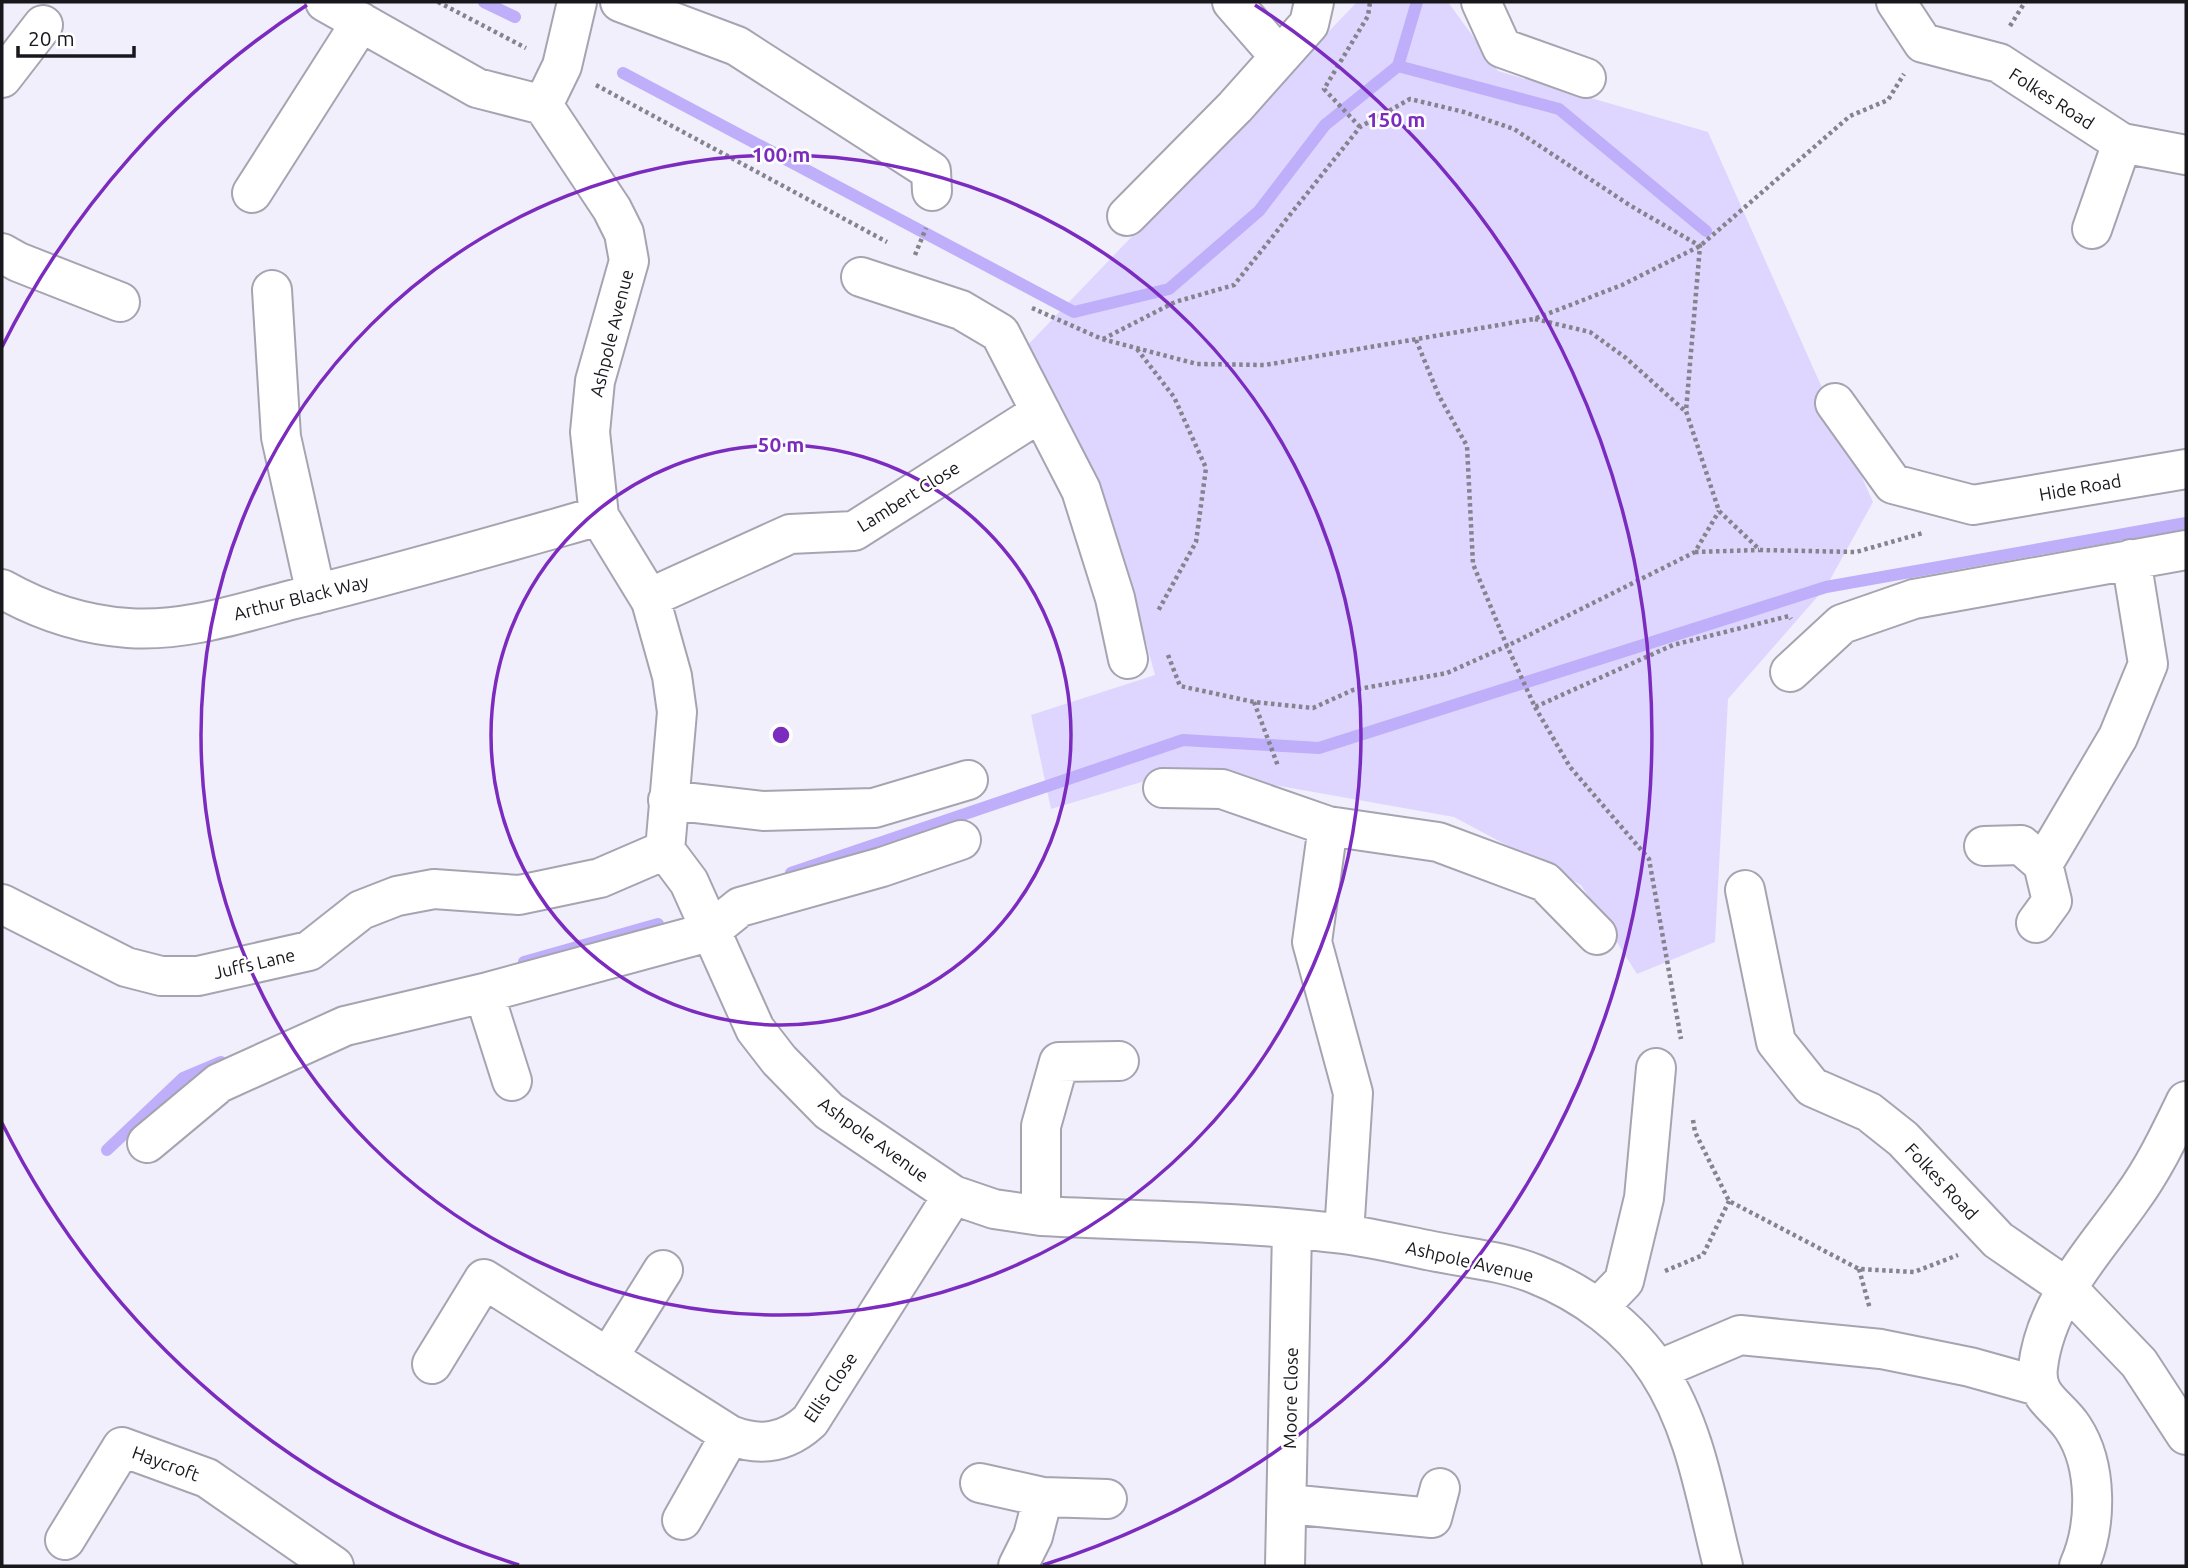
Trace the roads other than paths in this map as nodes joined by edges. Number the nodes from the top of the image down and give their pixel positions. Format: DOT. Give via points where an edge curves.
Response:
graph roads {
  1 [pos="325,2"];
  2 [pos="577,2"];
  3 [pos="620,2"];
  4 [pos="1231,2"];
  5 [pos="1314,2"];
  6 [pos="1481,2"];
  7 [pos="1896,2"];
  8 [pos="361,22"];
  9 [pos="43,25"];
  10 [pos="1279,56"];
  11 [pos="2,78"];
  12 [pos="1586,78"];
  13 [pos="543,105"];
  14 [pos="2122,143"];
  15 [pos="2186,155"];
  16 [pos="252,193"];
  17 [pos="931,204"];
  18 [pos="1127,216"];
  19 [pos="2092,229"];
  20 [pos="2,253"];
  21 [pos="861,277"];
  22 [pos="272,290"];
  23 [pos="120,302"];
  24 [pos="1835,403"];
  25 [pos="1041,412"];
  26 [pos="2186,468"];
  27 [pos="599,516"];
  28 [pos="2186,551"];
  29 [pos="2132,559"];
  30 [pos="2,589"];
  31 [pos="316,594"];
  32 [pos="649,598"];
  33 [pos="1128,659"];
  34 [pos="1790,671"];
  35 [pos="968,780"];
  36 [pos="1163,788"];
  37 [pos="667,800"];
  38 [pos="1328,826"];
  39 [pos="961,840"];
  40 [pos="1984,846"];
  41 [pos="666,850"];
  42 [pos="2043,864"];
  43 [pos="1745,890"];
  44 [pos="2,904"];
  45 [pos="2036,923"];
  46 [pos="709,932"];
  47 [pos="1597,935"];
  48 [pos="484,993"];
  49 [pos="1669,1059"];
  50 [pos="1119,1061"];
  51 [pos="512,1081"];
  52 [pos="2186,1101"];
  53 [pos="147,1143"];
  54 [pos="953,1195"];
  55 [pos="1041,1216"];
  56 [pos="1292,1230"];
  57 [pos="1344,1234"];
  58 [pos="663,1270"];
  59 [pos="2066,1287"];
  60 [pos="1598,1308"];
  61 [pos="608,1358"];
  62 [pos="432,1364"];
  63 [pos="1658,1370"];
  64 [pos="2038,1386"];
  65 [pos="730,1435"];
  66 [pos="2186,1435"];
  67 [pos="980,1483"];
  68 [pos="1440,1488"];
  69 [pos="1042,1497"];
  70 [pos="1107,1499"];
  71 [pos="1288,1504"];
  72 [pos="682,1520"];
  73 [pos="65,1540"];
  74 [pos="2091,1564"];
  75 [pos="334,1566"];
  76 [pos="1018,1566"];
  77 [pos="1285,1566"];
  78 [pos="1723,1566"];
  1 -- 8 [label="street"];
  2 -- 13 [label="street" via="562,66"];
  3 -- 17 [label="street" via="737,46 931,171"];
  4 -- 10 [label="street"];
  5 -- 10 [label="street" via="1309,24"];
  6 -- 12 [label="street" via="1502,48"];
  7 -- 14 [label="street, Folkes Road" via="1923,43 1999,63"];
  8 -- 13 [label="street" via="477,88"];
  8 -- 16 [label="street"];
  9 -- 11 [label="street"];
  10 -- 18 [label="street"];
  13 -- 27 [label="street, Ashpole Avenue" via="612,209 624,233 629,261 595,381 590,432"];
  14 -- 15 [label="street, Folkes Road"];
  14 -- 19 [label="street"];
  20 -- 23 [label="street"];
  21 -- 25 [label="street" via="961,310 1000,333"];
  22 -- 31 [label="street" via="281,437"];
  24 -- 26 [label="street, Hide Road" via="1893,484 1973,505"];
  25 -- 32 [label="street, Lambert Close" via="854,531 790,534"];
  25 -- 33 [label="street" via="1081,490 1115,597"];
  27 -- 31 [label="street, Arthur Black Way"];
  27 -- 32 [label="street, Ashpole Avenue"];
  28 -- 29 [label="street"];
  29 -- 34 [label="street" via="1914,598 1842,624"];
  29 -- 42 [label="street" via="2148,664 2118,737"];
  30 -- 31 [label="street, Arthur Black Way" via="68,618 130,628 197,624"];
  32 -- 37 [label="street, Ashpole Avenue" via="677,712"];
  35 -- 37 [label="street" via="874,808 763,811"];
  36 -- 38 [label="street" via="1222,789"];
  37 -- 41 [label="street, Ashpole Avenue"];
  38 -- 47 [label="street" via="1438,842 1545,882"];
  38 -- 57 [label="street" via="1312,942 1353,1093"];
  39 -- 46 [label="street" via="740,907"];
  40 -- 42 [label="street" via="2021,845"];
  41 -- 44 [label="street, Juffs Lane" via="600,878 519,895 434,889 397,896 362,910 309,951 198,975 161,976 126,967"];
  41 -- 46 [label="street, Ashpole Avenue" via="689,882"];
  42 -- 45 [label="street" via="2052,901"];
  43 -- 59 [label="street, Folkes Road" via="1776,1042 1812,1087 1869,1112 1903,1139 1997,1240"];
  46 -- 48 [label="street"];
  46 -- 54 [label="street, Ashpole Avenue" via="755,1029 779,1060 829,1111"];
  48 -- 51 [label="street"];
  48 -- 53 [label="street" via="345,1026 219,1083"];
  49 -- 60 [label="street" via="1624,1281"];
  50 -- 55 [label="street" via="1059,1062 1041,1126"];
  52 -- 59 [label="street" via="2164,1149 2134,1196"];
  54 -- 55 [label="street, Ashpole Avenue" via="994,1209"];
  54 -- 65 [label="street, Ellis Close" via="810,1421 778,1440 745,1441"];
  55 -- 56 [label="street, Ashpole Avenue"];
  56 -- 57 [label="street, Ashpole Avenue"];
  56 -- 71 [label="street, Moore Close"];
  57 -- 60 [label="street, Ashpole Avenue" via="1534,1273"];
  58 -- 61 [label="street"];
  59 -- 64 [label="street" via="2041,1347"];
  59 -- 66 [label="street, Folkes Road" via="2140,1363"];
  60 -- 63 [label="street, Ashpole Avenue"];
  61 -- 62 [label="street, Ellis Close" via="484,1279"];
  61 -- 65 [label="street, Ellis Close"];
  63 -- 64 [label="street" via="1740,1335 1881,1349"];
  63 -- 78 [label="street, Ashpole Avenue" via="1691,1441"];
  64 -- 74 [label="street" via="2073,1427 2089,1470"];
  65 -- 72 [label="street"];
  67 -- 69 [label="street"];
  68 -- 71 [label="street" via="1432,1518"];
  69 -- 70 [label="street"];
  69 -- 76 [label="street" via="1033,1536"];
  71 -- 77 [label="street, Moore Close"];
  73 -- 75 [label="street, Haycroft" via="122,1447 206,1478"];
}
